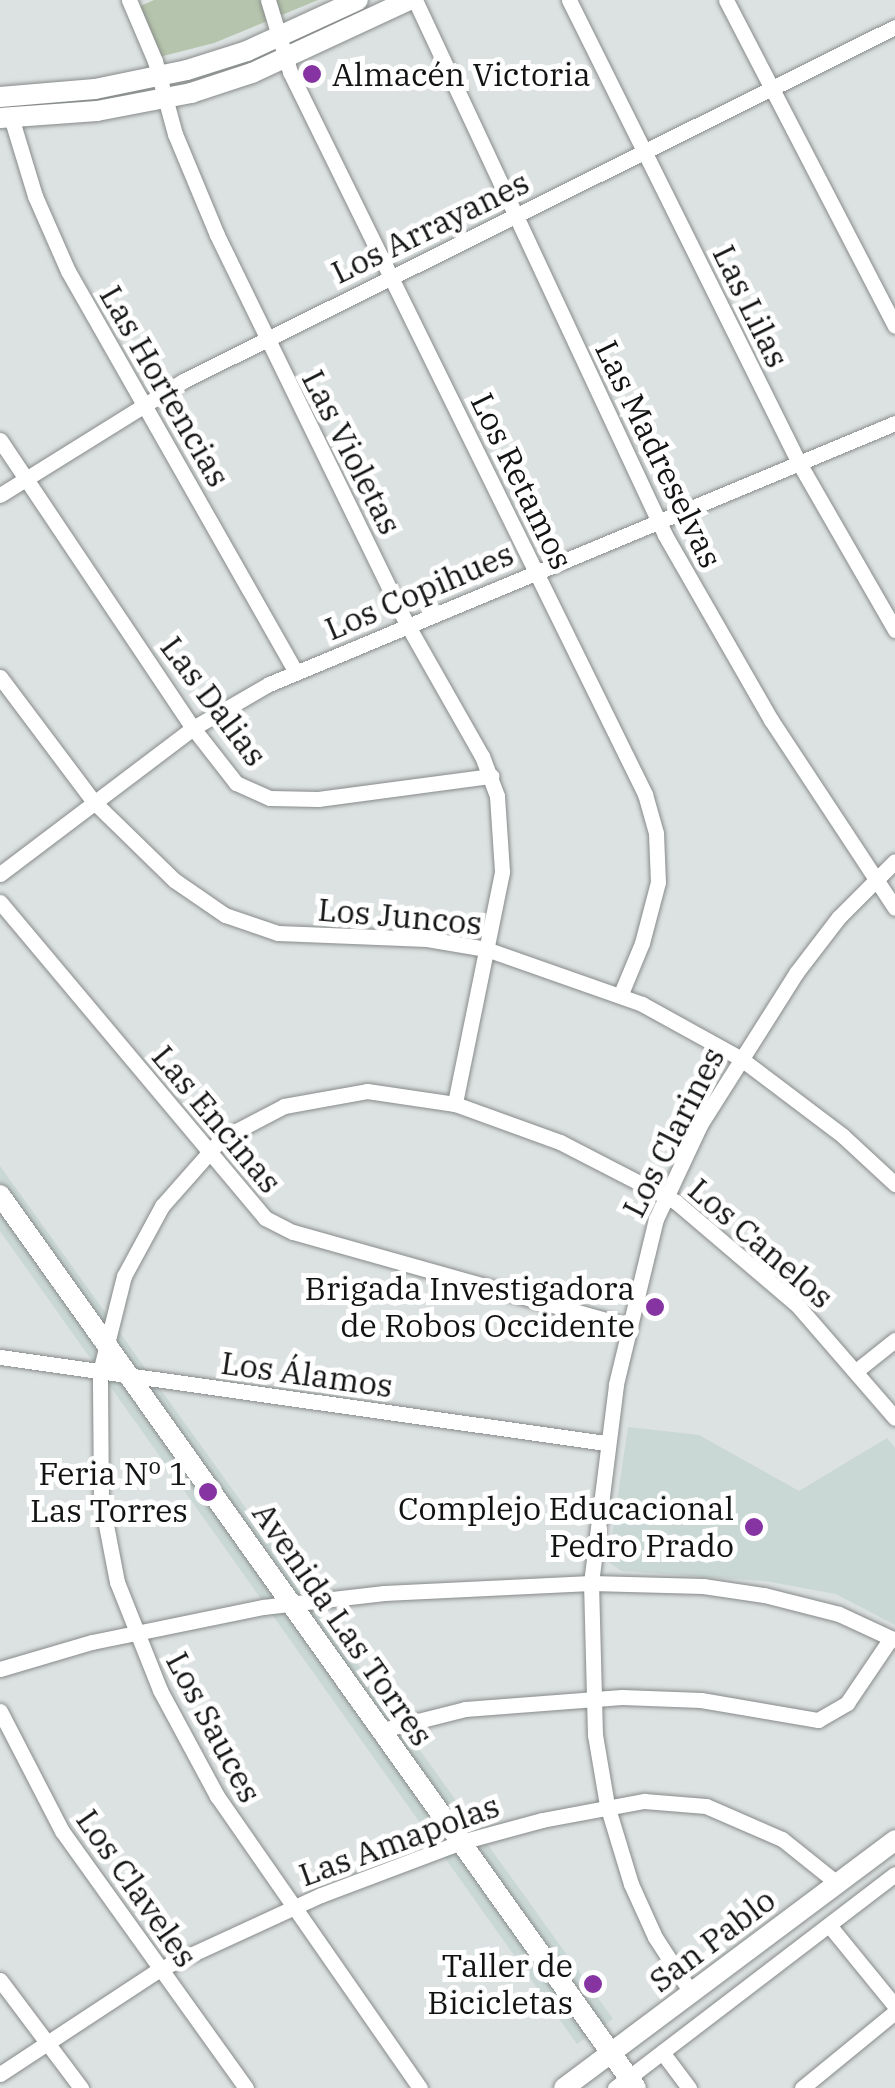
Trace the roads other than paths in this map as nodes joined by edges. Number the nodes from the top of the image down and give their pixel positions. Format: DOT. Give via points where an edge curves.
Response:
graph roads {
  1 [pos="129,0"];
  2 [pos="268,0"];
  3 [pos="358,0"];
  4 [pos="412,0"];
  5 [pos="569,0"];
  6 [pos="726,0"];
  7 [pos="895,28"];
  8 [pos="281,36"];
  9 [pos="286,58"];
  10 [pos="159,76"];
  11 [pos="772,88"];
  12 [pos="0,97"];
  13 [pos="164,100"];
  14 [pos="6,118"];
  15 [pos="644,152"];
  16 [pos="515,216"];
  17 [pos="390,277"];
  18 [pos="895,326"];
  19 [pos="265,340"];
  20 [pos="143,404"];
  21 [pos="895,423"];
  22 [pos="0,440"];
  23 [pos="799,463"];
  24 [pos="25,477"];
  25 [pos="0,495"];
  26 [pos="658,522"];
  27 [pos="536,572"];
  28 [pos="408,626"];
  29 [pos="895,630"];
  30 [pos="296,672"];
  31 [pos="0,676"];
  32 [pos="193,728"];
  33 [pos="491,776"];
  34 [pos="94,802"];
  35 [pos="895,861"];
  36 [pos="0,874"];
  37 [pos="875,880"];
  38 [pos="0,902"];
  39 [pos="895,908"];
  40 [pos="486,949"];
  41 [pos="620,996"];
  42 [pos="740,1058"];
  43 [pos="455,1104"];
  44 [pos="206,1152"];
  45 [pos="895,1184"];
  46 [pos="0,1195"];
  47 [pos="665,1196"];
  48 [pos="628,1326"];
  49 [pos="895,1340"];
  50 [pos="105,1342"];
  51 [pos="0,1358"];
  52 [pos="856,1371"];
  53 [pos="100,1372"];
  54 [pos="130,1377"];
  55 [pos="895,1418"];
  56 [pos="606,1443"];
  57 [pos="591,1583"];
  58 [pos="292,1604"];
  59 [pos="134,1632"];
  60 [pos="893,1639"];
  61 [pos="0,1668"];
  62 [pos="593,1700"];
  63 [pos="0,1711"];
  64 [pos="382,1730"];
  65 [pos="607,1805"];
  66 [pos="895,1840"];
  67 [pos="462,1842"];
  68 [pos="895,1874"];
  69 [pos="836,1883"];
  70 [pos="293,1907"];
  71 [pos="829,1925"];
  72 [pos="160,1968"];
  73 [pos="0,1980"];
  74 [pos="692,1994"];
  75 [pos="895,2009"];
  76 [pos="46,2041"];
  77 [pos="662,2052"];
  78 [pos="612,2053"];
  79 [pos="0,2074"];
  80 [pos="626,2084"];
  81 [pos="812,2085"];
  82 [pos="80,2088"];
  83 [pos="246,2088"];
  84 [pos="420,2088"];
  85 [pos="564,2088"];
  86 [pos="689,2088"];
  1 -- 10 [label="street, Las Violetas"];
  2 -- 8 [label="street, Los Retamos"];
  3 -- 8 [label="main road"];
  4 -- 9 [label="main road"];
  4 -- 16 [label="street, Las Madreselvas"];
  5 -- 15 [label="street, Las Lilas"];
  6 -- 11 [label="street"];
  7 -- 11 [label="street, Los Arrayanes"];
  8 -- 9 [label="street, Los Retamos"];
  8 -- 10 [label="main road"];
  9 -- 13 [label="main road"];
  9 -- 17 [label="street, Los Retamos"];
  10 -- 12 [label="main road"];
  10 -- 13 [label="street, Las Violetas"];
  11 -- 15 [label="street, Los Arrayanes"];
  11 -- 18 [label="street"];
  13 -- 14 [label="main road"];
  13 -- 19 [label="street, Las Violetas"];
  14 -- 20 [label="street, Las Hortencias" via="57,248"];
  15 -- 16 [label="street, Los Arrayanes"];
  15 -- 23 [label="street, Las Lilas"];
  16 -- 17 [label="street, Los Arrayanes"];
  16 -- 26 [label="street, Las Madreselvas"];
  17 -- 19 [label="street, Los Arrayanes"];
  17 -- 27 [label="street, Los Retamos"];
  19 -- 20 [label="street, Los Arrayanes"];
  19 -- 28 [label="street, Las Violetas"];
  20 -- 24 [label="street, Los Arrayanes"];
  20 -- 30 [label="street, Las Hortencias"];
  21 -- 23 [label="street, Los Copihues"];
  22 -- 24 [label="street, Las Dalias"];
  23 -- 26 [label="street, Los Copihues"];
  23 -- 29 [label="street, Las Lilas"];
  24 -- 25 [label="street, Los Arrayanes"];
  24 -- 32 [label="street, Las Dalias"];
  26 -- 27 [label="street, Los Copihues"];
  26 -- 37 [label="street, Las Madreselvas" via="742,671"];
  27 -- 28 [label="street, Los Copihues"];
  27 -- 41 [label="street, Los Retamos" via="636,772 656,833 655,898"];
  28 -- 30 [label="street, Los Copihues"];
  28 -- 33 [label="street, Las Violetas"];
  30 -- 32 [label="street, Los Copihues"];
  31 -- 34 [label="street, Los Juncos"];
  32 -- 33 [label="street, Las Dalias" via="227,776 270,798 337,798"];
  32 -- 34 [label="street, Los Copihues"];
  33 -- 40 [label="street, Las Violetas" via="503,854"];
  34 -- 36 [label="street, Los Copihues"];
  34 -- 40 [label="street, Los Juncos" via="184,887 250,926"];
  35 -- 37 [label="street, Los Clarines"];
  37 -- 39 [label="street, Las Madreselvas"];
  37 -- 42 [label="street, Los Clarines" via="816,946"];
  38 -- 44 [label="street, Las Encinas"];
  40 -- 41 [label="street, Los Juncos"];
  40 -- 43 [label="street, Las Violetas"];
  41 -- 42 [label="street, Los Juncos" via="686,1024"];
  42 -- 45 [label="street, Los Juncos"];
  42 -- 47 [label="street, Los Clarines"];
  43 -- 44 [label="street, Los Canelos" via="389,1092 319,1097 253,1119"];
  43 -- 47 [label="street, Los Canelos" via="560,1142"];
  44 -- 48 [label="street, Las Encinas" via="254,1208 284,1228"];
  44 -- 50 [label="street, Los Canelos" via="136,1251"];
  46 -- 50 [label="main road, Avenida Las Torres"];
  47 -- 48 [label="street, Los Clarines"];
  47 -- 52 [label="street, Los Canelos" via="780,1288"];
  48 -- 56 [label="street, Los Clarines"];
  49 -- 52 [label="street"];
  50 -- 53 [label="street, Los Sauces"];
  50 -- 54 [label="main road, Avenida Las Torres"];
  51 -- 53 [label="street, Los Álamos"];
  52 -- 55 [label="street, Los Canelos"];
  53 -- 54 [label="street, Los Álamos"];
  53 -- 59 [label="street, Los Sauces" via="102,1514"];
  54 -- 56 [label="street, Los Álamos"];
  54 -- 58 [label="main road, Avenida Las Torres"];
  56 -- 57 [label="street, Los Clarines"];
  57 -- 58 [label="street"];
  57 -- 60 [label="street" via="764,1594 840,1614"];
  57 -- 62 [label="street, Los Clarines"];
  58 -- 59 [label="street"];
  58 -- 64 [label="main road, Avenida Las Torres"];
  59 -- 61 [label="street"];
  59 -- 70 [label="street, Los Sauces" via="207,1780"];
  60 -- 62 [label="street" via="847,1703 818,1720 680,1698"];
  62 -- 64 [label="street" via="465,1709"];
  62 -- 65 [label="street, Los Clarines"];
  63 -- 72 [label="street, Los Claveles" via="50,1812"];
  64 -- 67 [label="main road, Avenida Las Torres"];
  65 -- 67 [label="street, Las Amapolas"];
  65 -- 69 [label="street, Las Amapolas" via="662,1801 720,1810 782,1839"];
  65 -- 74 [label="street, Los Clarines" via="640,1906"];
  66 -- 69 [label="main road, San Pablo"];
  67 -- 70 [label="street, Las Amapolas"];
  67 -- 78 [label="main road, Avenida Las Torres"];
  68 -- 71 [label="street, San Pablo"];
  69 -- 74 [label="main road, San Pablo"];
  70 -- 72 [label="street, Las Amapolas"];
  70 -- 84 [label="street, Los Sauces"];
  71 -- 75 [label="street"];
  71 -- 77 [label="street, San Pablo"];
  72 -- 76 [label="street, Las Amapolas"];
  72 -- 83 [label="street, Los Claveles"];
  73 -- 76 [label="street"];
  74 -- 78 [label="main road, San Pablo"];
  75 -- 81 [label="street"];
  76 -- 79 [label="street, Las Amapolas"];
  76 -- 82 [label="street"];
  77 -- 80 [label="street, San Pablo"];
  77 -- 86 [label="street"];
  78 -- 80 [label="main road, Avenida Las Torres"];
  78 -- 85 [label="main road, San Pablo"];
}
